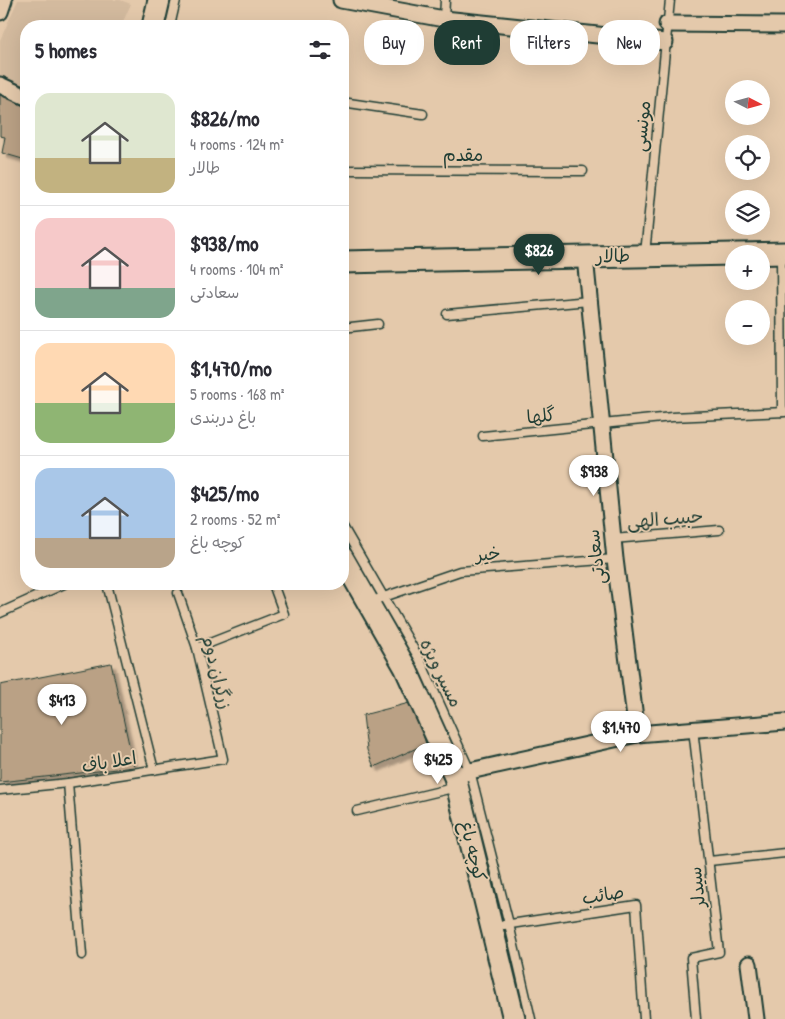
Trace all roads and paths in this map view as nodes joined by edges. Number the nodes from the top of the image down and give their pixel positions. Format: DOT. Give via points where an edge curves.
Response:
graph roads {
  1 [pos="4,0"];
  2 [pos="341,0"];
  3 [pos="445,0"];
  4 [pos="670,0"];
  5 [pos="160,1"];
  6 [pos="0,12"];
  7 [pos="444,19"];
  8 [pos="155,20"];
  9 [pos="168,20"];
  10 [pos="667,24"];
  11 [pos="785,25"];
  12 [pos="665,42"];
  13 [pos="0,85"];
  14 [pos="20,94"];
  15 [pos="349,103"];
  16 [pos="423,114"];
  17 [pos="349,170"];
  18 [pos="583,171"];
  19 [pos="770,253"];
  20 [pos="783,253"];
  21 [pos="725,254"];
  22 [pos="645,256"];
  23 [pos="585,257"];
  24 [pos="349,262"];
  25 [pos="589,301"];
  26 [pos="447,314"];
  27 [pos="378,324"];
  28 [pos="349,327"];
  29 [pos="784,412"];
  30 [pos="602,424"];
  31 [pos="484,436"];
  32 [pos="719,530"];
  33 [pos="613,539"];
  34 [pos="349,540"];
  35 [pos="615,559"];
  36 [pos="349,566"];
  37 [pos="51,590"];
  38 [pos="109,590"];
  39 [pos="275,590"];
  40 [pos="178,593"];
  41 [pos="377,600"];
  42 [pos="0,613"];
  43 [pos="197,648"];
  44 [pos="785,722"];
  45 [pos="693,729"];
  46 [pos="637,734"];
  47 [pos="223,760"];
  48 [pos="154,770"];
  49 [pos="461,778"];
  50 [pos="68,783"];
  51 [pos="0,790"];
  52 [pos="357,810"];
  53 [pos="785,853"];
  54 [pos="709,861"];
  55 [pos="500,926"];
  56 [pos="82,955"];
  57 [pos="749,964"];
  58 [pos="514,1019"];
  59 [pos="530,1019"];
  60 [pos="644,1019"];
  61 [pos="696,1019"];
  62 [pos="756,1019"];
  1 -- 6 [label="street"];
  2 -- 7 [label="street"];
  3 -- 7 [label="lane"];
  4 -- 10 [label="lane, مونسی"];
  5 -- 8 [label="main road"];
  5 -- 9 [label="lane"];
  7 -- 12 [label="street"];
  10 -- 11 [label="street"];
  10 -- 12 [label="lane, مونسی"];
  12 -- 22 [label="lane, مونسی"];
  13 -- 14 [label="street"];
  15 -- 16 [label="lane"];
  17 -- 18 [label="lane, مقدم"];
  19 -- 20 [label="main road, طالار"];
  20 -- 29 [label="lane"];
  21 -- 22 [label="main road, طالار"];
  22 -- 23 [label="main road, طالار"];
  23 -- 24 [label="main road, طالار"];
  23 -- 25 [label="street, سعادتی"];
  25 -- 26 [label="lane"];
  25 -- 30 [label="street, سعادتی"];
  27 -- 28 [label="lane"];
  29 -- 30 [label="lane"];
  30 -- 31 [label="lane, گلها"];
  30 -- 33 [label="street, سعادتی"];
  32 -- 33 [label="lane, حبیب الهی"];
  33 -- 35 [label="street, سعادتی"];
  34 -- 41 [label="lane"];
  35 -- 41 [label="lane, خیر" via="460,571"];
  35 -- 46 [label="street, سعادتی"];
  36 -- 41 [label="main road, کوچه باغ"];
  37 -- 42 [label="lane"];
  38 -- 48 [label="lane"];
  39 -- 43 [label="lane" via="284,614"];
  40 -- 43 [label="lane, زرگران دوم"];
  41 -- 49 [label="main road, کوچه باغ" via="405,667"];
  43 -- 47 [label="lane, زرگران دوم"];
  44 -- 45 [label="street"];
  45 -- 46 [label="street"];
  45 -- 54 [label="lane, سیدلر"];
  46 -- 49 [label="street"];
  47 -- 48 [label="lane, اعلا باف"];
  48 -- 50 [label="lane, اعلا باف"];
  49 -- 52 [label="lane"];
  49 -- 55 [label="main road, کوچه باغ"];
  50 -- 51 [label="lane, اعلا باف"];
  50 -- 56 [label="lane"];
  53 -- 54 [label="lane"];
  54 -- 61 [label="lane, سیدلر" via="719,952 691,958"];
  55 -- 58 [label="main road, کوچه باغ"];
  55 -- 59 [label="lane"];
  55 -- 60 [label="lane, صائب" via="636,905"];
  57 -- 62 [label="street"];
}
